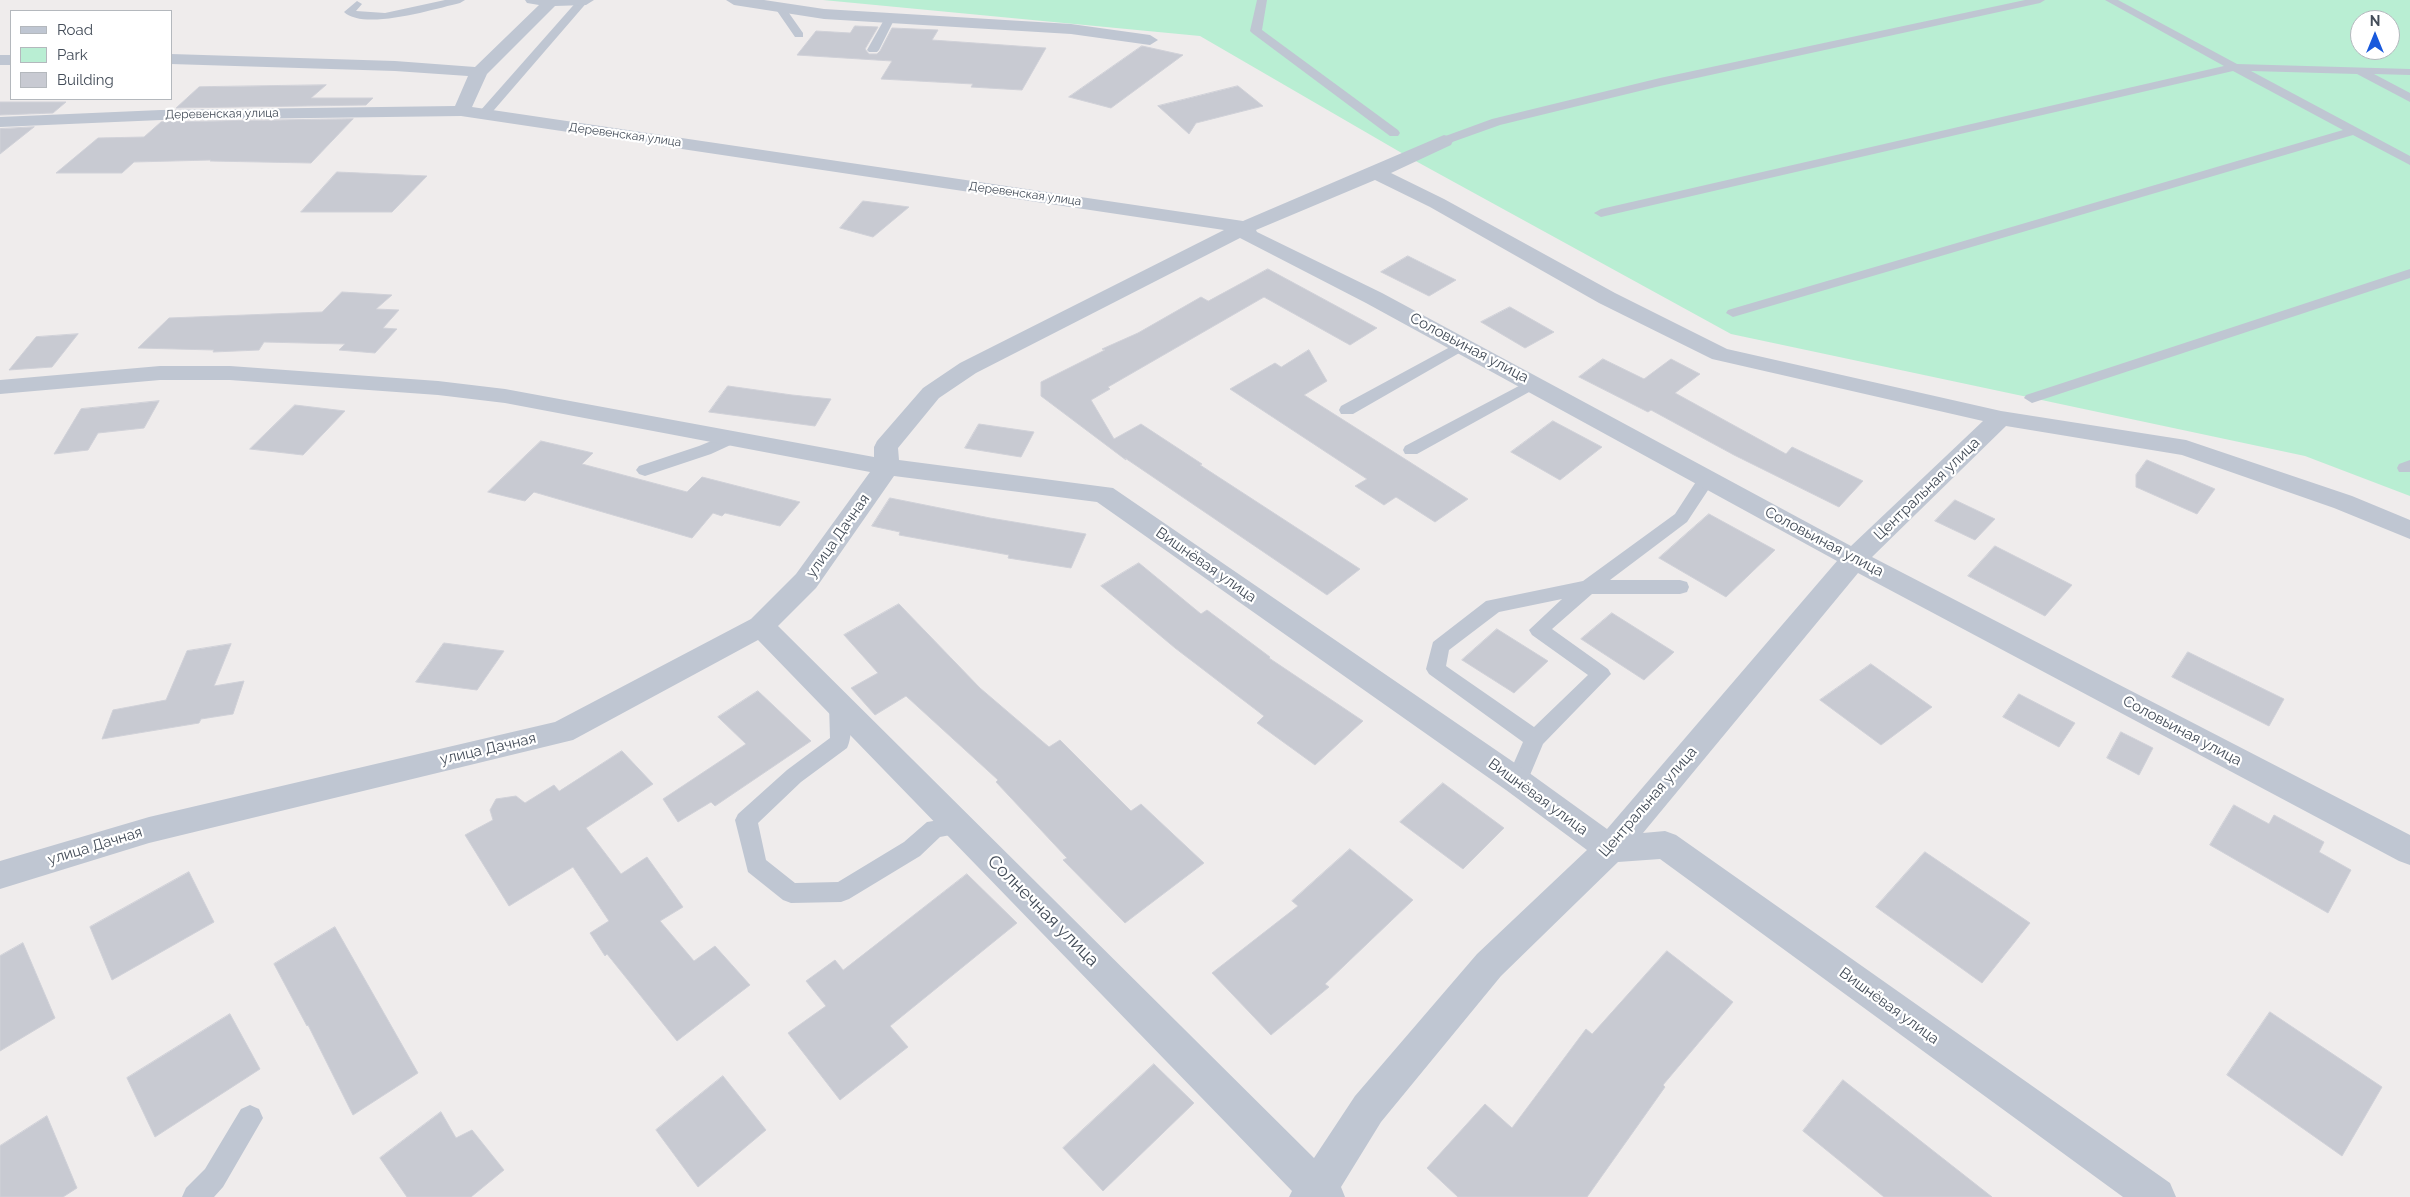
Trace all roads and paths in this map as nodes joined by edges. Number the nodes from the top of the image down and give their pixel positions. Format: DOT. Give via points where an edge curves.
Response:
graph roads {
  1 [pos="460,0"];
  2 [pos="531,0"];
  3 [pos="585,0"];
  4 [pos="734,0"];
  5 [pos="1262,0"];
  6 [pos="2040,0"];
  7 [pos="2110,0"];
  8 [pos="552,1"];
  9 [pos="357,4"];
  10 [pos="780,8"];
  11 [pos="890,18"];
  12 [pos="799,35"];
  13 [pos="1150,40"];
  14 [pos="873,50"];
  15 [pos="172,59"];
  16 [pos="2234,67"];
  17 [pos="2358,70"];
  18 [pos="479,72"];
  19 [pos="2410,72"];
  20 [pos="2410,98"];
  21 [pos="461,111"];
  22 [pos="484,114"];
  23 [pos="0,122"];
  24 [pos="2354,131"];
  25 [pos="1394,133"];
  26 [pos="1444,141"];
  27 [pos="2410,160"];
  28 [pos="1376,173"];
  29 [pos="1601,213"];
  30 [pos="1245,227"];
  31 [pos="2410,273"];
  32 [pos="1733,314"];
  33 [pos="1463,345"];
  34 [pos="1534,383"];
  35 [pos="0,387"];
  36 [pos="2032,398"];
  37 [pos="1347,410"];
  38 [pos="2001,418"];
  39 [pos="731,438"];
  40 [pos="1411,450"];
  41 [pos="887,467"];
  42 [pos="645,470"];
  43 [pos="1707,478"];
  44 [pos="2410,530"];
  45 [pos="1854,559"];
  46 [pos="1588,587"];
  47 [pos="1680,587"];
  48 [pos="760,626"];
  49 [pos="839,706"];
  50 [pos="1535,739"];
  51 [pos="1517,781"];
  52 [pos="958,826"];
  53 [pos="1610,849"];
  54 [pos="2410,851"];
  55 [pos="0,875"];
  56 [pos="250,1118"];
  57 [pos="1317,1194"];
  58 [pos="195,1197"];
  59 [pos="2156,1197"];
  1 -- 9 [label="lane" via="375,16 349,12"];
  2 -- 8 [label="street"];
  3 -- 8 [label="street"];
  3 -- 22 [label="lane"];
  4 -- 10 [label="street"];
  5 -- 25 [label="lane" via="1256,31"];
  6 -- 26 [label="lane" via="1650,85 1496,122"];
  7 -- 16 [label="lane"];
  8 -- 18 [label="street"];
  10 -- 11 [label="street"];
  10 -- 12 [label="lane"];
  11 -- 13 [label="street" via="1071,30"];
  11 -- 14 [label="lane"];
  15 -- 18 [label="street"];
  16 -- 17 [label="lane"];
  16 -- 24 [label="lane"];
  16 -- 29 [label="lane"];
  17 -- 19 [label="lane"];
  17 -- 20 [label="lane"];
  18 -- 21 [label="street"];
  21 -- 22 [label="street, Деревенская улица"];
  21 -- 23 [label="street, Деревенская улица" via="160,115"];
  22 -- 30 [label="street, Деревенская улица"];
  24 -- 27 [label="lane"];
  24 -- 32 [label="lane"];
  26 -- 28 [label="street"];
  28 -- 30 [label="street"];
  28 -- 38 [label="street" via="1437,203 1607,298 1720,354"];
  30 -- 33 [label="street, Соловьиная улица" via="1248,235"];
  30 -- 41 [label="street" via="968,368 931,393 886,446"];
  31 -- 36 [label="lane"];
  33 -- 34 [label="street, Соловьиная улица"];
  33 -- 37 [label="lane"];
  34 -- 40 [label="lane"];
  34 -- 43 [label="street, Соловьиная улица"];
  35 -- 39 [label="street" via="160,373 230,373 353,380 505,396"];
  38 -- 44 [label="street" via="2186,448 2343,502"];
  38 -- 45 [label="street, Центральная улица"];
  39 -- 41 [label="street"];
  39 -- 42 [label="lane"];
  41 -- 48 [label="street, улица Дачная" via="806,581"];
  41 -- 51 [label="street, Вишнёвая улица" via="1104,494"];
  43 -- 45 [label="street, Соловьиная улица"];
  43 -- 46 [label="lane" via="1681,518"];
  45 -- 53 [label="street, Центральная улица"];
  45 -- 54 [label="street, Соловьиная улица"];
  46 -- 47 [label="lane"];
  46 -- 50 [label="lane" via="1539,630 1601,674"];
  46 -- 50 [label="lane" via="1492,606 1440,647 1436,669"];
  48 -- 49 [label="street, Солнечная улица"];
  48 -- 55 [label="street, улица Дачная" via="562,732 149,830"];
  49 -- 52 [label="street, Солнечная улица"];
  49 -- 52 [label="lane" via="840,742 794,776 746,820 756,865 791,893 841,892 912,848 935,828"];
  50 -- 51 [label="lane"];
  51 -- 53 [label="street, Вишнёвая улица"];
  52 -- 57 [label="street, Солнечная улица"];
  53 -- 57 [label="street, Центральная улица" via="1482,972 1368,1109"];
  53 -- 59 [label="street, Вишнёвая улица" via="1665,845"];
  56 -- 58 [label="lane" via="214,1178"];
}
